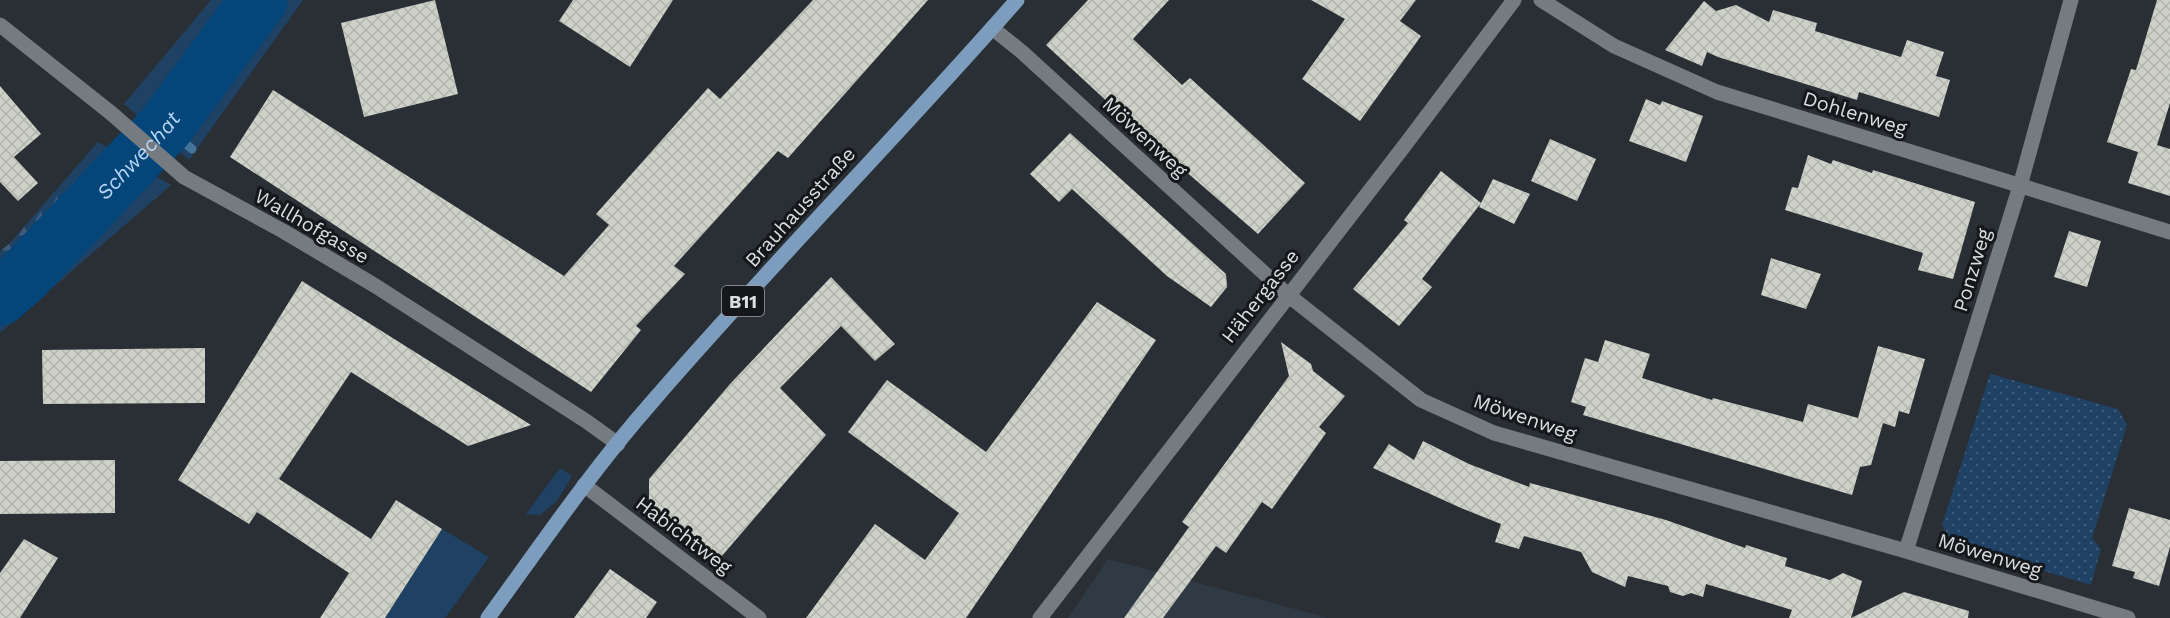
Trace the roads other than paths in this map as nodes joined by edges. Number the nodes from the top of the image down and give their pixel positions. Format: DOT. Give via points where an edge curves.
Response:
graph roads {
  1 [pos="1017,0"];
  2 [pos="1514,0"];
  3 [pos="1541,0"];
  4 [pos="2071,0"];
  5 [pos="0,25"];
  6 [pos="992,28"];
  7 [pos="2020,186"];
  8 [pos="2170,232"];
  9 [pos="1288,295"];
  10 [pos="618,444"];
  11 [pos="584,485"];
  12 [pos="1906,551"];
  13 [pos="488,618"];
  14 [pos="759,618"];
  15 [pos="1040,618"];
  16 [pos="2128,618"];
  1 -- 6 [label="main road, Brauhausstraße / B11"];
  2 -- 9 [label="street, Hähergasse"];
  3 -- 7 [label="street, Dohlenweg" via="1614,46 1717,92"];
  4 -- 7 [label="street, Ponzweg"];
  5 -- 10 [label="street, Wallhofgasse" via="184,177 374,285"];
  6 -- 9 [label="street, Möwenweg"];
  6 -- 10 [label="main road, Brauhausstraße / B11" via="805,230"];
  7 -- 8 [label="street, Dohlenweg"];
  7 -- 12 [label="street, Ponzweg"];
  9 -- 12 [label="street, Möwenweg" via="1421,400 1494,434"];
  9 -- 15 [label="street, Hähergasse"];
  10 -- 11 [label="main road, Brauhausstraße / B11"];
  11 -- 13 [label="main road, Brauhausstraße / B11"];
  11 -- 14 [label="street, Habichtweg"];
  12 -- 16 [label="street, Möwenweg"];
}
